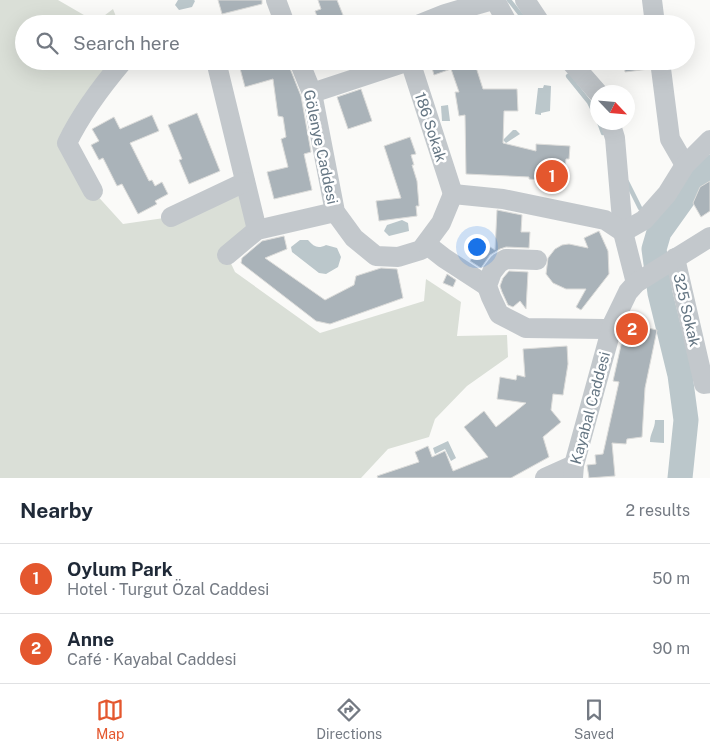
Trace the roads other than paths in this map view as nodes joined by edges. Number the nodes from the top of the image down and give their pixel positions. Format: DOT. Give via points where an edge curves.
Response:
graph roads {
  1 [pos="494,0"];
  2 [pos="525,0"];
  3 [pos="652,0"];
  4 [pos="442,15"];
  5 [pos="503,15"];
  6 [pos="535,15"];
  7 [pos="654,15"];
  8 [pos="115,70"];
  9 [pos="218,70"];
  10 [pos="303,70"];
  11 [pos="382,70"];
  12 [pos="412,70"];
  13 [pos="567,70"];
  14 [pos="578,70"];
  15 [pos="661,70"];
  16 [pos="590,85"];
  17 [pos="591,85"];
  18 [pos="312,93"];
  19 [pos="613,132"];
  20 [pos="710,140"];
  21 [pos="685,165"];
  22 [pos="245,182"];
  23 [pos="94,191"];
  24 [pos="453,194"];
  25 [pos="335,212"];
  26 [pos="171,217"];
  27 [pos="257,230"];
  28 [pos="623,232"];
  29 [pos="710,237"];
  30 [pos="426,244"];
  31 [pos="227,255"];
  32 [pos="675,258"];
  33 [pos="537,260"];
  34 [pos="639,281"];
  35 [pos="488,286"];
  36 [pos="604,329"];
  37 [pos="710,383"];
  38 [pos="573,471"];
  39 [pos="545,478"];
  1 -- 4 [label="street"];
  1 -- 5 [label="street"];
  2 -- 6 [label="street"];
  3 -- 7 [label="street"];
  8 -- 23 [label="street" via="98,90 67,143"];
  9 -- 22 [label="street"];
  10 -- 18 [label="street, Gölenye Caddesi"];
  11 -- 18 [label="street"];
  12 -- 24 [label="street, 186 Sokak"];
  13 -- 16 [label="street"];
  14 -- 17 [label="street"];
  15 -- 21 [label="street" via="670,139"];
  18 -- 25 [label="street, Gölenye Caddesi"];
  19 -- 28 [label="street"];
  20 -- 21 [label="street"];
  21 -- 28 [label="street" via="667,194 644,220"];
  22 -- 26 [label="street"];
  22 -- 27 [label="street"];
  24 -- 28 [label="street" via="503,199 605,220"];
  24 -- 30 [label="street, Gölenye Caddesi" via="441,223"];
  25 -- 27 [label="street"];
  25 -- 30 [label="street, Gölenye Caddesi" via="354,238 376,256 398,257 421,250"];
  27 -- 31 [label="street"];
  28 -- 34 [label="street"];
  29 -- 32 [label="street, Kayabal Caddesi"];
  30 -- 35 [label="street"];
  32 -- 34 [label="street, Kayabal Caddesi"];
  32 -- 37 [label="street, 325 Sokak" via="704,384"];
  33 -- 35 [label="street" via="506,259 492,272"];
  34 -- 38 [label="street, Kayabal Caddesi" via="628,292 613,323"];
  35 -- 36 [label="street" via="499,314 526,328"];
  38 -- 39 [label="street"];
}
